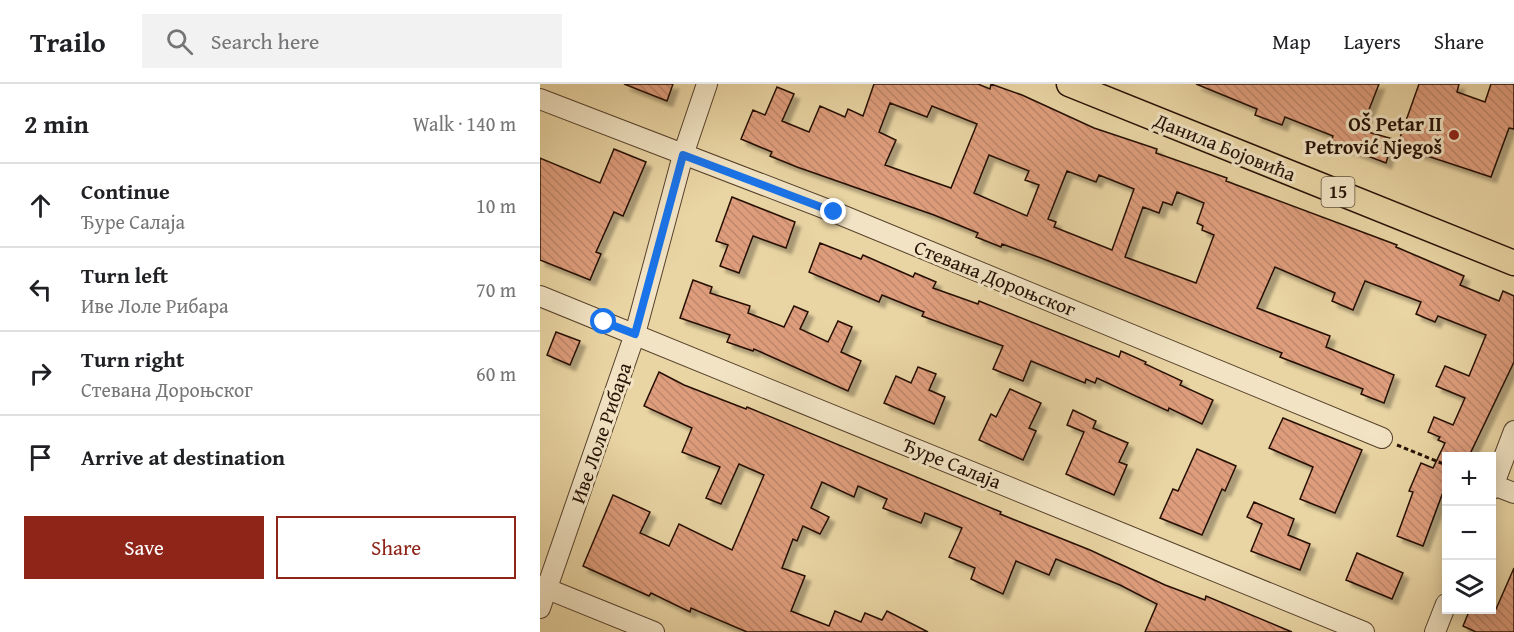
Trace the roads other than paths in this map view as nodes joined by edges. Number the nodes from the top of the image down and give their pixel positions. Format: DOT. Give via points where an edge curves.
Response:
graph roads {
  1 [pos="707,84"];
  2 [pos="1069,84"];
  3 [pos="540,99"];
  4 [pos="683,155"];
  5 [pos="1514,263"];
  6 [pos="540,296"];
  7 [pos="635,334"];
  8 [pos="1514,431"];
  9 [pos="1382,438"];
  10 [pos="1496,477"];
  11 [pos="1496,488"];
  12 [pos="1514,493"];
  13 [pos="544,587"];
  14 [pos="540,608"];
  15 [pos="1442,614"];
  16 [pos="654,632"];
  17 [pos="1364,632"];
  18 [pos="1435,632"];
  1 -- 4 [label="street, Иве Лоле Рибара"];
  2 -- 5 [label="main road, Данила Бојовића / 15"];
  3 -- 4 [label="street, Стевана Дороњског"];
  4 -- 7 [label="street, Иве Лоле Рибара"];
  4 -- 9 [label="street, Стевана Дороњског" via="834,212"];
  6 -- 7 [label="street, Ђуре Салаја"];
  7 -- 13 [label="street, Иве Лоле Рибара"];
  7 -- 17 [label="street, Ђуре Салаја"];
  8 -- 10 [label="street"];
  11 -- 12 [label="street"];
  13 -- 14 [label="street, Иве Лоле Рибара"];
  13 -- 16 [label="street"];
  15 -- 18 [label="street"];
}
